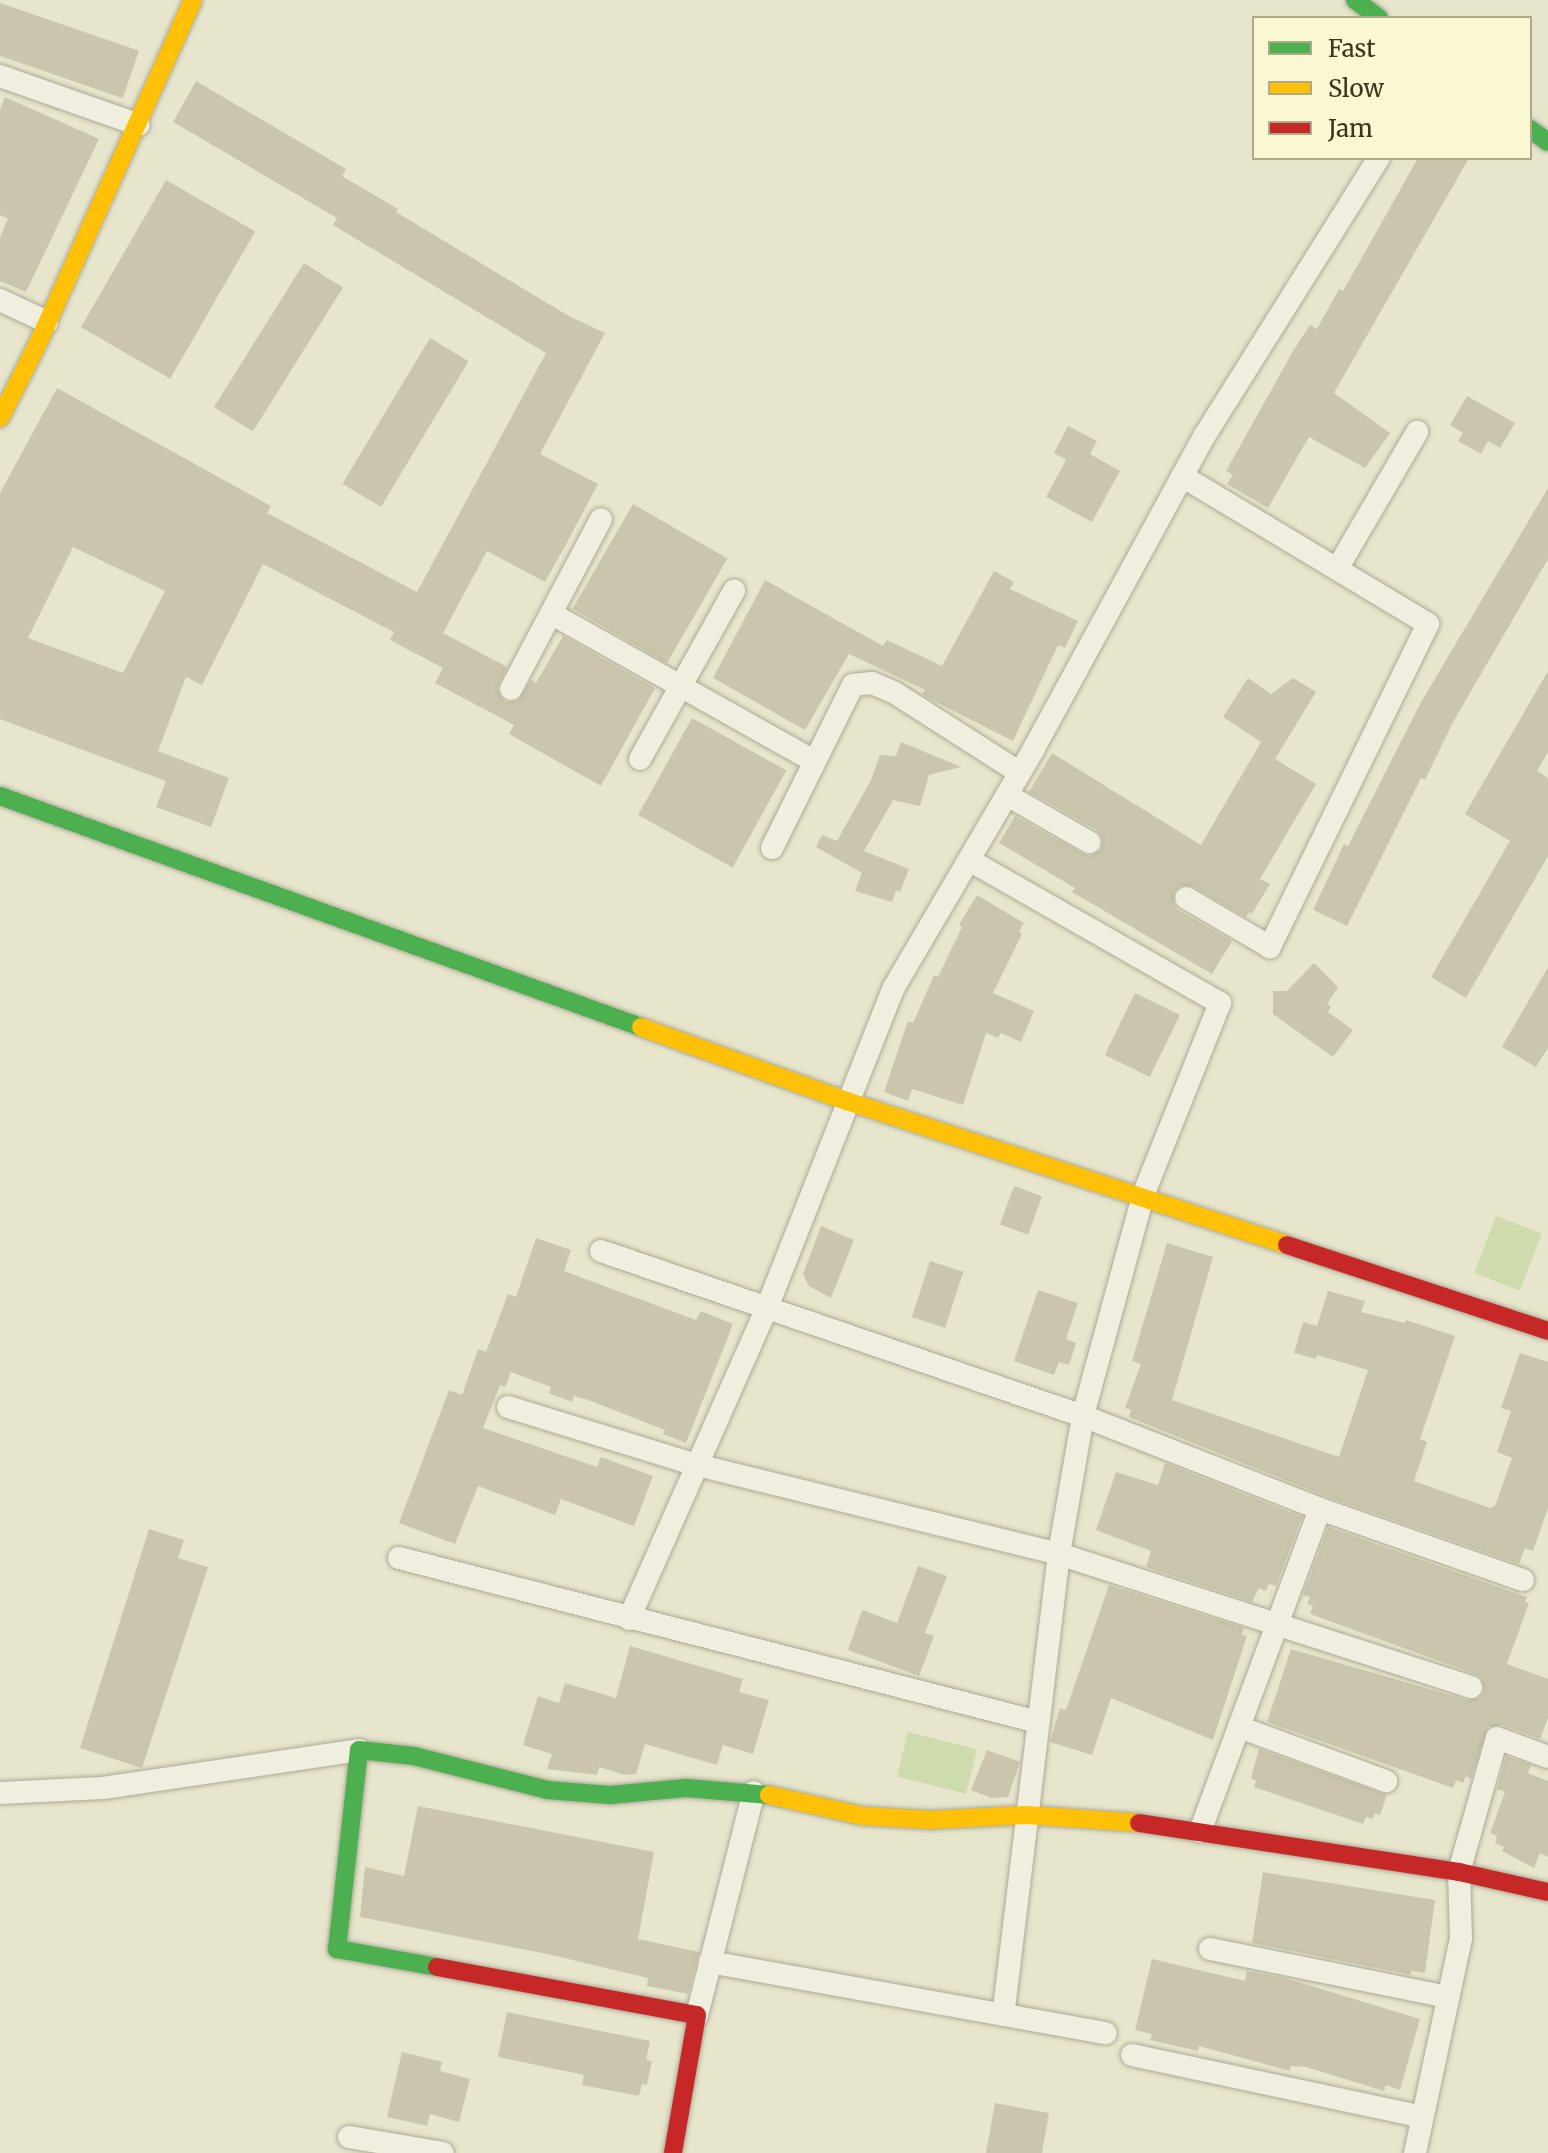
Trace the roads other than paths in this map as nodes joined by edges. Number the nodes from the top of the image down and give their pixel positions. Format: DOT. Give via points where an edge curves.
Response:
graph roads {
  1 [pos="193,0"];
  2 [pos="0,76"];
  3 [pos="139,125"];
  4 [pos="1378,160"];
  5 [pos="0,300"];
  6 [pos="47,322"];
  7 [pos="0,418"];
  8 [pos="1417,432"];
  9 [pos="1182,476"];
  10 [pos="601,519"];
  11 [pos="1337,569"];
  12 [pos="734,591"];
  13 [pos="552,614"];
  14 [pos="681,685"];
  15 [pos="511,689"];
  16 [pos="640,759"];
  17 [pos="814,761"];
  18 [pos="1020,773"];
  19 [pos="1007,795"];
  20 [pos="0,796"];
  21 [pos="1089,842"];
  22 [pos="772,848"];
  23 [pos="969,860"];
  24 [pos="1186,898"];
  25 [pos="847,1101"];
  26 [pos="1143,1196"];
  27 [pos="601,1251"];
  28 [pos="768,1305"];
  29 [pos="1548,1331"];
  30 [pos="508,1407"];
  31 [pos="1083,1416"];
  32 [pos="697,1465"];
  33 [pos="1320,1509"];
  34 [pos="1059,1554"];
  35 [pos="399,1558"];
  36 [pos="1523,1580"];
  37 [pos="629,1619"];
  38 [pos="1278,1622"];
  39 [pos="1471,1687"];
  40 [pos="1038,1722"];
  41 [pos="1239,1727"];
  42 [pos="359,1750"];
  43 [pos="1548,1757"];
  44 [pos="1386,1781"];
  45 [pos="754,1792"];
  46 [pos="0,1793"];
  47 [pos="1026,1815"];
  48 [pos="1200,1831"];
  49 [pos="1459,1872"];
  50 [pos="1548,1892"];
  51 [pos="1210,1949"];
  52 [pos="710,1962"];
  53 [pos="1448,1997"];
  54 [pos="697,2015"];
  55 [pos="1003,2015"];
  56 [pos="1106,2033"];
  57 [pos="1132,2055"];
  58 [pos="1420,2116"];
  59 [pos="349,2137"];
  60 [pos="443,2153"];
  61 [pos="673,2153"];
  62 [pos="1415,2153"];
  1 -- 3 [label="street"];
  2 -- 3 [label="street"];
  3 -- 6 [label="street"];
  4 -- 9 [label="street"];
  5 -- 6 [label="street"];
  6 -- 7 [label="street"];
  8 -- 11 [label="street"];
  9 -- 11 [label="street"];
  9 -- 18 [label="street"];
  10 -- 13 [label="street"];
  11 -- 24 [label="street" via="1428,624 1270,947"];
  12 -- 14 [label="street"];
  13 -- 14 [label="street"];
  13 -- 15 [label="street"];
  14 -- 16 [label="street"];
  14 -- 17 [label="street"];
  17 -- 18 [label="street" via="853,685 872,683"];
  17 -- 22 [label="street"];
  18 -- 19 [label="street"];
  19 -- 21 [label="street"];
  19 -- 23 [label="street"];
  20 -- 25 [label="street"];
  23 -- 25 [label="street" via="893,989"];
  23 -- 26 [label="street" via="1220,1003"];
  25 -- 26 [label="street"];
  25 -- 28 [label="street"];
  26 -- 29 [label="street"];
  26 -- 31 [label="street"];
  27 -- 28 [label="street"];
  28 -- 31 [label="street"];
  28 -- 32 [label="street"];
  30 -- 32 [label="street"];
  31 -- 33 [label="street"];
  31 -- 34 [label="street"];
  32 -- 34 [label="street"];
  32 -- 37 [label="street"];
  33 -- 36 [label="street"];
  33 -- 38 [label="street"];
  34 -- 38 [label="street"];
  34 -- 40 [label="street"];
  35 -- 37 [label="street"];
  37 -- 40 [label="street"];
  38 -- 39 [label="street"];
  38 -- 41 [label="street"];
  40 -- 47 [label="street"];
  41 -- 44 [label="street"];
  41 -- 48 [label="street"];
  42 -- 45 [label="street" via="414,1756 547,1790 610,1795 686,1788"];
  42 -- 46 [label="street" via="103,1788"];
  42 -- 54 [label="street" via="337,1949"];
  43 -- 49 [label="street" via="1497,1738"];
  45 -- 47 [label="street" via="863,1816 931,1820"];
  45 -- 52 [label="street"];
  47 -- 48 [label="street"];
  47 -- 55 [label="street"];
  48 -- 49 [label="street"];
  49 -- 50 [label="street"];
  49 -- 53 [label="street" via="1461,1938"];
  51 -- 53 [label="street"];
  52 -- 54 [label="street"];
  52 -- 55 [label="street"];
  53 -- 58 [label="street"];
  54 -- 61 [label="street"];
  55 -- 56 [label="street"];
  57 -- 58 [label="street"];
  58 -- 62 [label="street"];
  59 -- 60 [label="street"];
}
